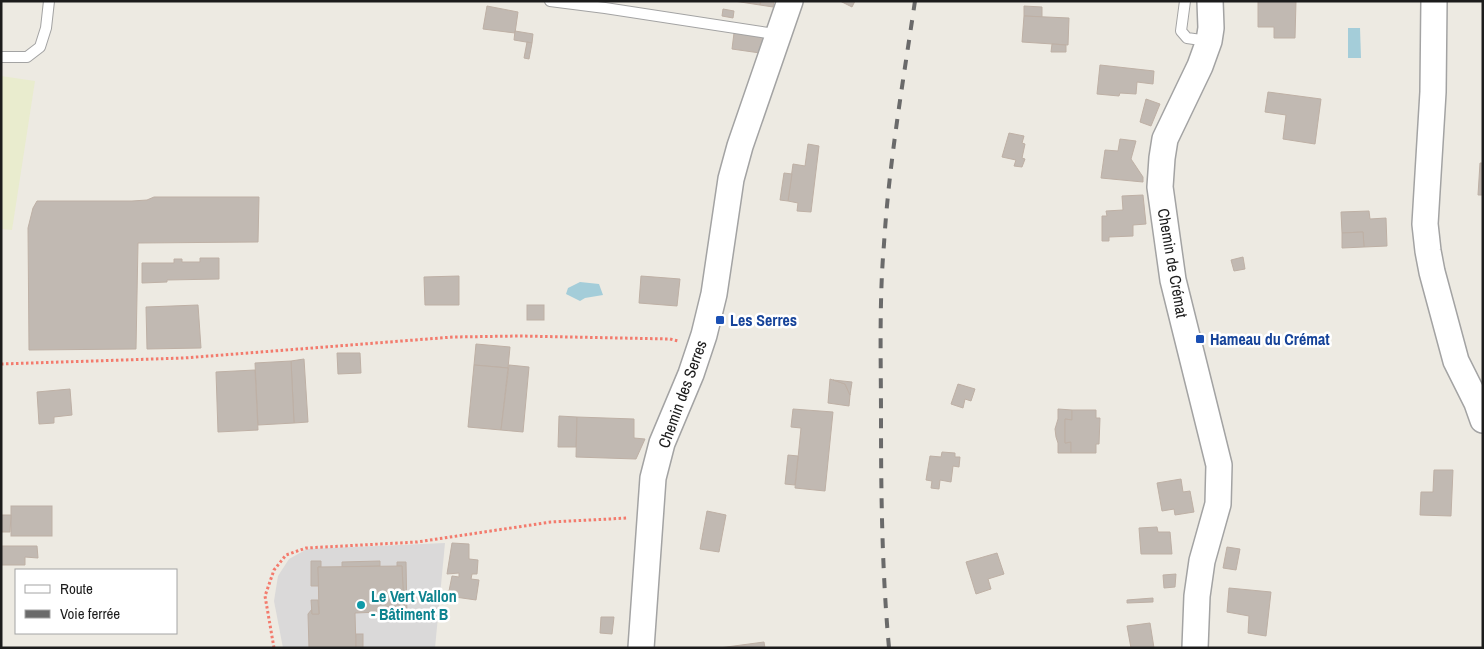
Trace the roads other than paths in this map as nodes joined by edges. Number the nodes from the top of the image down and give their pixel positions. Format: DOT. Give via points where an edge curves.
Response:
graph roads {
  1 [pos="49,1"];
  2 [pos="550,1"];
  3 [pos="790,1"];
  4 [pos="1185,1"];
  5 [pos="1210,1"];
  6 [pos="1434,1"];
  7 [pos="779,36"];
  8 [pos="1209,41"];
  9 [pos="1,57"];
  10 [pos="1483,420"];
  11 [pos="641,648"];
  12 [pos="1195,648"];
  1 -- 9 [label="lane" via="40,47 27,57"];
  2 -- 7 [label="lane"];
  3 -- 7 [label="street, Chemin des Serres"];
  4 -- 8 [label="lane" via="1181,31 1187,38"];
  5 -- 8 [label="street, Chemin de Crémat"];
  6 -- 10 [label="street" via="1433,92 1425,224 1428,251 1456,361"];
  7 -- 11 [label="street, Chemin des Serres" via="731,179 714,294 700,345 662,443 653,478"];
  8 -- 12 [label="street, Chemin de Crémat" via="1165,139 1160,187 1173,280 1220,465 1218,504 1202,561 1197,596"];
}
